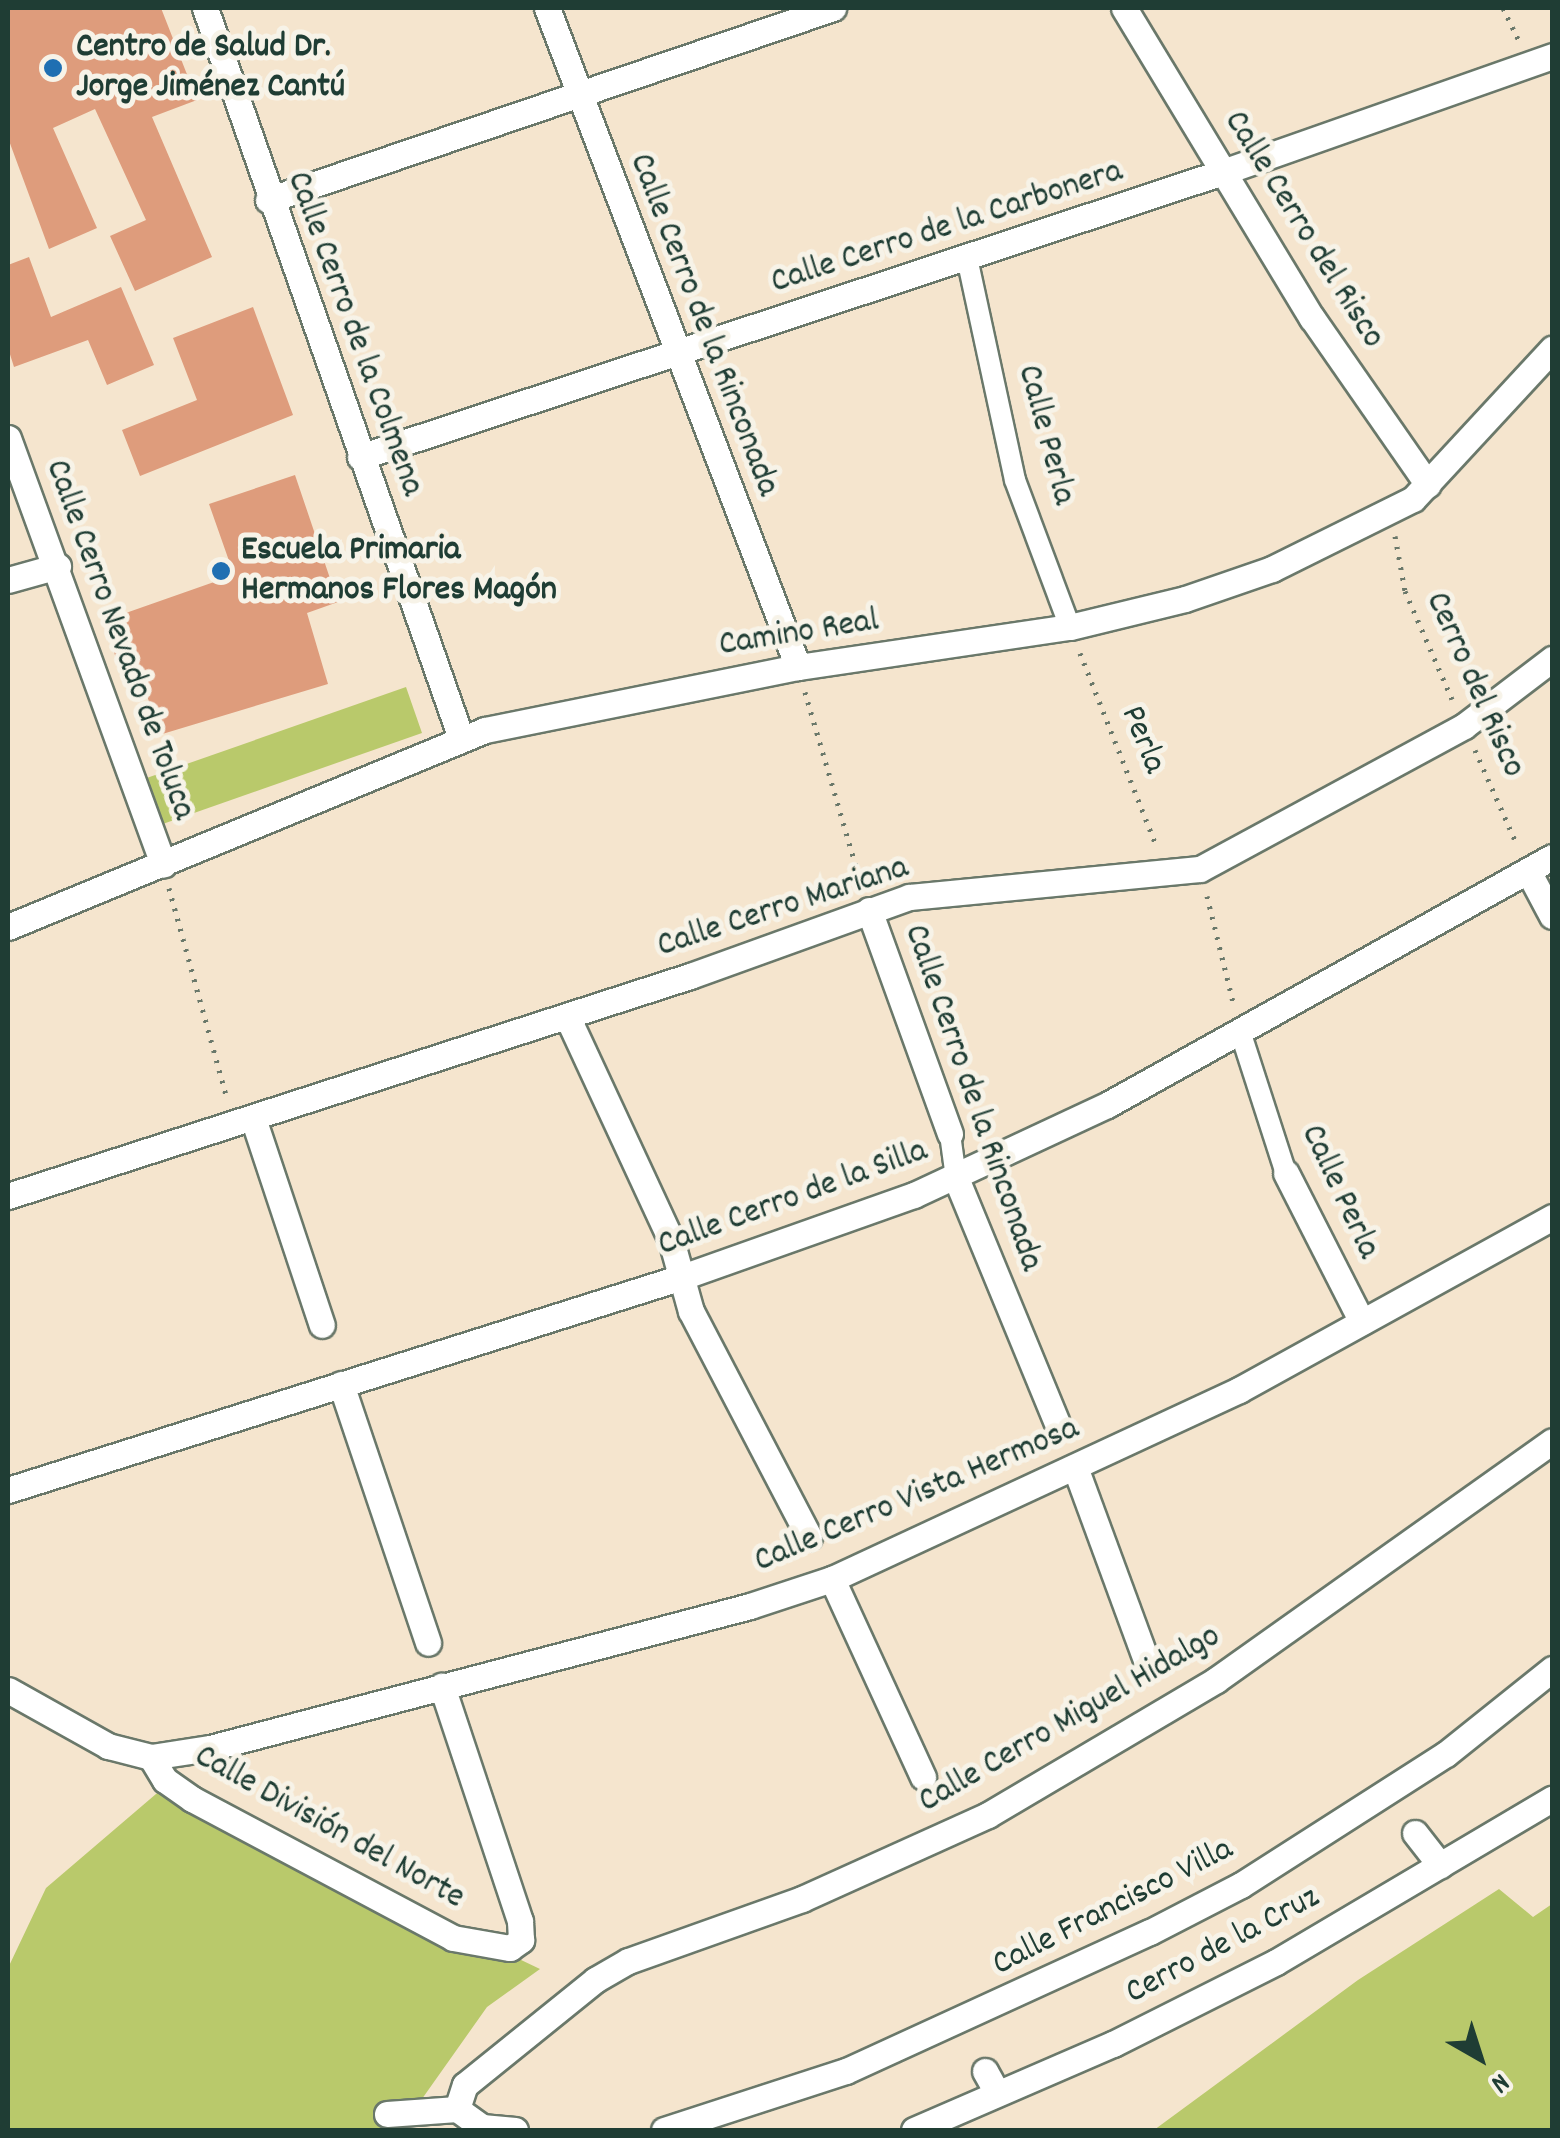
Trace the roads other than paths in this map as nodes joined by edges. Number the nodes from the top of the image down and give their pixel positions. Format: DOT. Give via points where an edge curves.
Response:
graph roads {
  1 [pos="205,8"];
  2 [pos="547,8"];
  3 [pos="832,8"];
  4 [pos="1124,8"];
  5 [pos="1552,56"];
  6 [pos="576,92"];
  7 [pos="1223,172"];
  8 [pos="268,200"];
  9 [pos="968,258"];
  10 [pos="1552,349"];
  11 [pos="676,355"];
  12 [pos="8,438"];
  13 [pos="360,457"];
  14 [pos="1428,485"];
  15 [pos="58,566"];
  16 [pos="8,580"];
  17 [pos="1070,626"];
  18 [pos="1552,659"];
  19 [pos="798,667"];
  20 [pos="461,738"];
  21 [pos="1552,856"];
  22 [pos="163,865"];
  23 [pos="1528,871"];
  24 [pos="869,910"];
  25 [pos="1552,916"];
  26 [pos="8,928"];
  27 [pos="567,1016"];
  28 [pos="1240,1031"];
  29 [pos="253,1118"];
  30 [pos="950,1134"];
  31 [pos="1286,1173"];
  32 [pos="956,1178"];
  33 [pos="8,1196"];
  34 [pos="1552,1217"];
  35 [pos="682,1278"];
  36 [pos="1362,1322"];
  37 [pos="322,1325"];
  38 [pos="341,1384"];
  39 [pos="1056,1421"];
  40 [pos="1552,1441"];
  41 [pos="1076,1467"];
  42 [pos="8,1489"];
  43 [pos="808,1537"];
  44 [pos="832,1579"];
  45 [pos="428,1643"];
  46 [pos="1146,1663"];
  47 [pos="1552,1669"];
  48 [pos="442,1686"];
  49 [pos="8,1690"];
  50 [pos="150,1757"];
  51 [pos="923,1777"];
  52 [pos="1552,1799"];
  53 [pos="1415,1833"];
  54 [pos="1440,1865"];
  55 [pos="457,2109"];
  56 [pos="387,2114"];
  57 [pos="516,2130"];
  58 [pos="674,2130"];
  59 [pos="914,2130"];
  1 -- 8 [label="street, Calle Cerro de la Colmena"];
  2 -- 6 [label="street, Calle Cerro de la Rinconada"];
  3 -- 6 [label="street"];
  4 -- 7 [label="street, Calle Cerro del Risco"];
  5 -- 7 [label="street, Calle Cerro de la Carbonera"];
  6 -- 8 [label="street"];
  6 -- 11 [label="street, Calle Cerro de la Rinconada"];
  7 -- 9 [label="street, Calle Cerro de la Carbonera"];
  7 -- 14 [label="street, Calle Cerro del Risco" via="1312,318"];
  8 -- 13 [label="street, Calle Cerro de la Colmena"];
  9 -- 11 [label="street, Calle Cerro de la Carbonera"];
  9 -- 17 [label="street, Calle Perla" via="1014,480"];
  10 -- 14 [label="street, Camino Real"];
  11 -- 13 [label="street, Calle Cerro de la Carbonera"];
  11 -- 19 [label="street, Calle Cerro de la Rinconada"];
  12 -- 15 [label="street, Calle Cerro Nevado de Toluca"];
  13 -- 20 [label="street, Calle Cerro de la Colmena"];
  14 -- 17 [label="street, Camino Real" via="1390,515 1272,569 1185,599"];
  15 -- 16 [label="street"];
  15 -- 22 [label="street, Calle Cerro Nevado de Toluca"];
  17 -- 19 [label="street, Camino Real"];
  18 -- 24 [label="street, Calle Cerro Mariana" via="1464,726 1200,869 909,897"];
  19 -- 20 [label="street, Camino Real"];
  20 -- 22 [label="street, Camino Real"];
  21 -- 23 [label="street, Calle Cerro de la Silla"];
  22 -- 26 [label="street, Camino Real"];
  23 -- 25 [label="street"];
  23 -- 28 [label="street, Calle Cerro de la Silla"];
  24 -- 27 [label="street, Calle Cerro Mariana"];
  24 -- 30 [label="street, Calle Cerro de la Rinconada"];
  27 -- 29 [label="street, Calle Cerro Mariana"];
  27 -- 35 [label="street" via="671,1240"];
  28 -- 31 [label="street, Calle Perla"];
  28 -- 32 [label="street, Calle Cerro de la Silla"];
  29 -- 33 [label="street, Calle Cerro Mariana"];
  29 -- 37 [label="street"];
  30 -- 32 [label="street, Calle Cerro de la Rinconada"];
  31 -- 36 [label="street, Calle Perla"];
  32 -- 35 [label="street, Calle Cerro de la Silla"];
  32 -- 39 [label="street, Calle Cerro de la Rinconada"];
  34 -- 36 [label="street, Calle Cerro Vista Hermosa"];
  35 -- 38 [label="street, Calle Cerro de la Silla"];
  35 -- 43 [label="street" via="691,1311"];
  36 -- 41 [label="street, Calle Cerro Vista Hermosa"];
  38 -- 42 [label="street, Calle Cerro de la Silla"];
  38 -- 45 [label="street"];
  40 -- 55 [label="street, Calle Cerro Miguel Hidalgo" via="1216,1680 988,1815 802,1899 628,1961 595,1980 464,2086"];
  41 -- 44 [label="street, Calle Cerro Vista Hermosa"];
  41 -- 46 [label="street"];
  44 -- 48 [label="street, Calle Cerro Vista Hermosa"];
  44 -- 51 [label="street"];
  47 -- 58 [label="street, Calle Francisco Villa" via="1446,1754 1211,1900 996,2007 846,2072"];
  48 -- 50 [label="street, Calle Cerro Vista Hermosa" via="210,1748"];
  48 -- 50 [label="street, Calle División del Norte" via="521,1940 510,1948 454,1938 192,1799 165,1780"];
  49 -- 50 [label="street, Calle División del Norte" via="108,1746"];
  52 -- 54 [label="street, Cerro de la Cruz"];
  53 -- 54 [label="street"];
  54 -- 59 [label="street, Cerro de la Cruz" via="1276,1962 992,2082"];
  55 -- 56 [label="street"];
  55 -- 57 [label="street" via="482,2126"];
}
